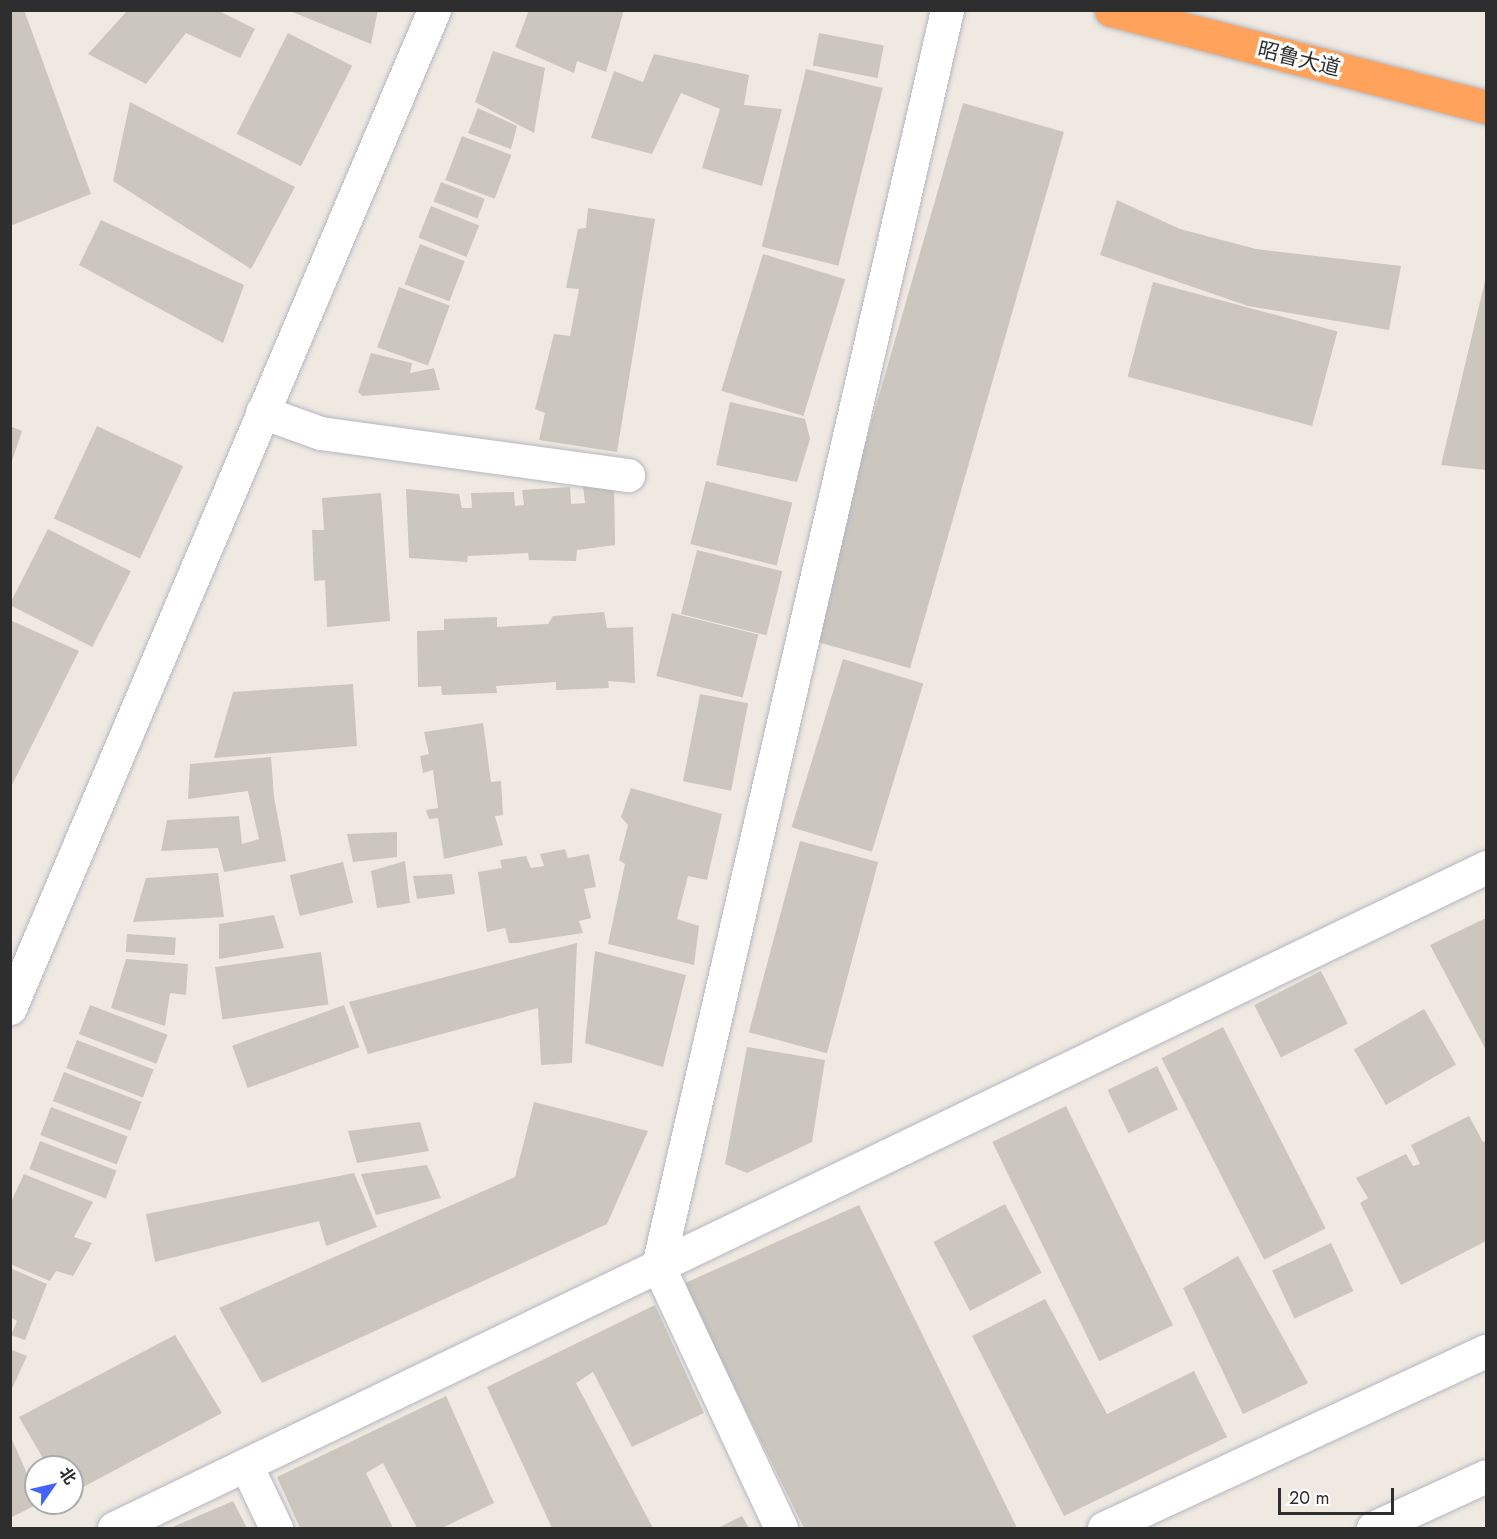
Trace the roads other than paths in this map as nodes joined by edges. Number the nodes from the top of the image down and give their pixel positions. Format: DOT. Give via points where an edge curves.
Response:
graph roads {
  1 [pos="434,10"];
  2 [pos="947,10"];
  3 [pos="1111,10"];
  4 [pos="1486,107"];
  5 [pos="262,412"];
  6 [pos="628,475"];
  7 [pos="1486,867"];
  8 [pos="10,1008"];
  9 [pos="658,1266"];
  10 [pos="1486,1351"];
  11 [pos="246,1465"];
  12 [pos="1486,1476"];
  13 [pos="114,1528"];
  14 [pos="276,1528"];
  15 [pos="781,1528"];
  16 [pos="1104,1528"];
  17 [pos="1373,1528"];
  1 -- 5 [label="street"];
  2 -- 9 [label="street"];
  3 -- 4 [label="highway, 昭鲁大道"];
  5 -- 6 [label="street" via="320,434"];
  5 -- 8 [label="street"];
  7 -- 9 [label="street"];
  9 -- 11 [label="street"];
  9 -- 15 [label="street"];
  10 -- 16 [label="street"];
  11 -- 13 [label="street"];
  11 -- 14 [label="street"];
  12 -- 17 [label="street"];
}
